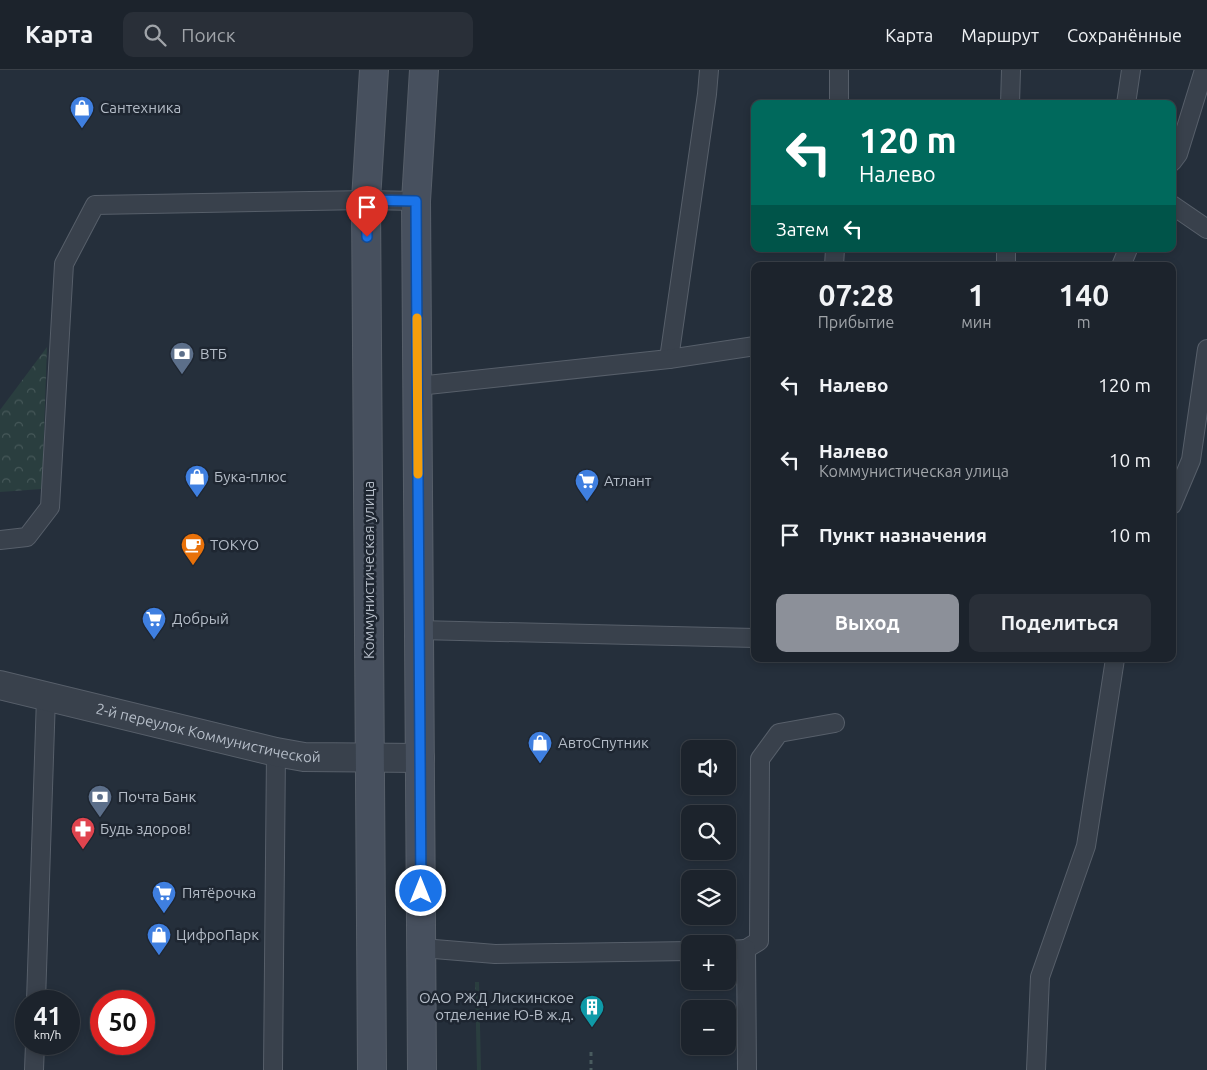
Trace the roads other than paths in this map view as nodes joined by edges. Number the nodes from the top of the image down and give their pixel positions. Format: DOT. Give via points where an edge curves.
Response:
graph roads {
  1 [pos="374,70"];
  2 [pos="424,70"];
  3 [pos="709,70"];
  4 [pos="840,70"];
  5 [pos="1011,70"];
  6 [pos="1131,70"];
  7 [pos="1204,70"];
  8 [pos="839,100"];
  9 [pos="1010,100"];
  10 [pos="1127,100"];
  11 [pos="1176,157"];
  12 [pos="366,200"];
  13 [pos="416,201"];
  14 [pos="1176,208"];
  15 [pos="1207,228"];
  16 [pos="751,347"];
  17 [pos="1207,348"];
  18 [pos="669,359"];
  19 [pos="418,386"];
  20 [pos="1176,496"];
  21 [pos="0,540"];
  22 [pos="419,630"];
  23 [pos="751,638"];
  24 [pos="1115,662"];
  25 [pos="0,685"];
  26 [pos="46,697"];
  27 [pos="835,723"];
  28 [pos="276,752"];
  29 [pos="370,758"];
  30 [pos="420,758"];
  31 [pos="422,948"];
  32 [pos="746,949"];
  33 [pos="736,950"];
  34 [pos="681,951"];
  35 [pos="36,990"];
  36 [pos="35,1055"];
  37 [pos="34,1070"];
  38 [pos="274,1070"];
  39 [pos="372,1070"];
  40 [pos="422,1070"];
  41 [pos="747,1070"];
  42 [pos="1036,1070"];
  1 -- 12 [label="main road, Коммунистическая улица"];
  2 -- 13 [label="main road"];
  3 -- 18 [label="lane"];
  4 -- 8 [label="lane"];
  5 -- 9 [label="lane"];
  6 -- 10 [label="lane"];
  7 -- 11 [label="lane"];
  12 -- 13 [label="lane"];
  12 -- 21 [label="lane" via="95,205 64,264 50,507 27,537"];
  12 -- 29 [label="main road, Коммунистическая улица"];
  13 -- 19 [label="main road"];
  14 -- 15 [label="lane"];
  16 -- 18 [label="lane"];
  17 -- 20 [label="lane" via="1191,460"];
  18 -- 19 [label="lane"];
  19 -- 22 [label="main road"];
  22 -- 23 [label="lane"];
  22 -- 30 [label="main road"];
  24 -- 42 [label="lane" via="1086,846 1040,977"];
  25 -- 26 [label="street, 2-й переулок Коммунистической"];
  26 -- 28 [label="street, 2-й переулок Коммунистической"];
  26 -- 35 [label="lane"];
  27 -- 32 [label="lane" via="779,733 760,759 759,941"];
  28 -- 29 [label="street, 2-й переулок Коммунистической" via="304,757"];
  28 -- 38 [label="lane"];
  29 -- 30 [label="street, 2-й переулок Коммунистической"];
  29 -- 39 [label="main road, Коммунистическая улица"];
  30 -- 31 [label="main road"];
  31 -- 34 [label="lane" via="495,954"];
  31 -- 40 [label="main road"];
  32 -- 33 [label="lane"];
  32 -- 41 [label="lane"];
  36 -- 37 [label="lane"];
}
